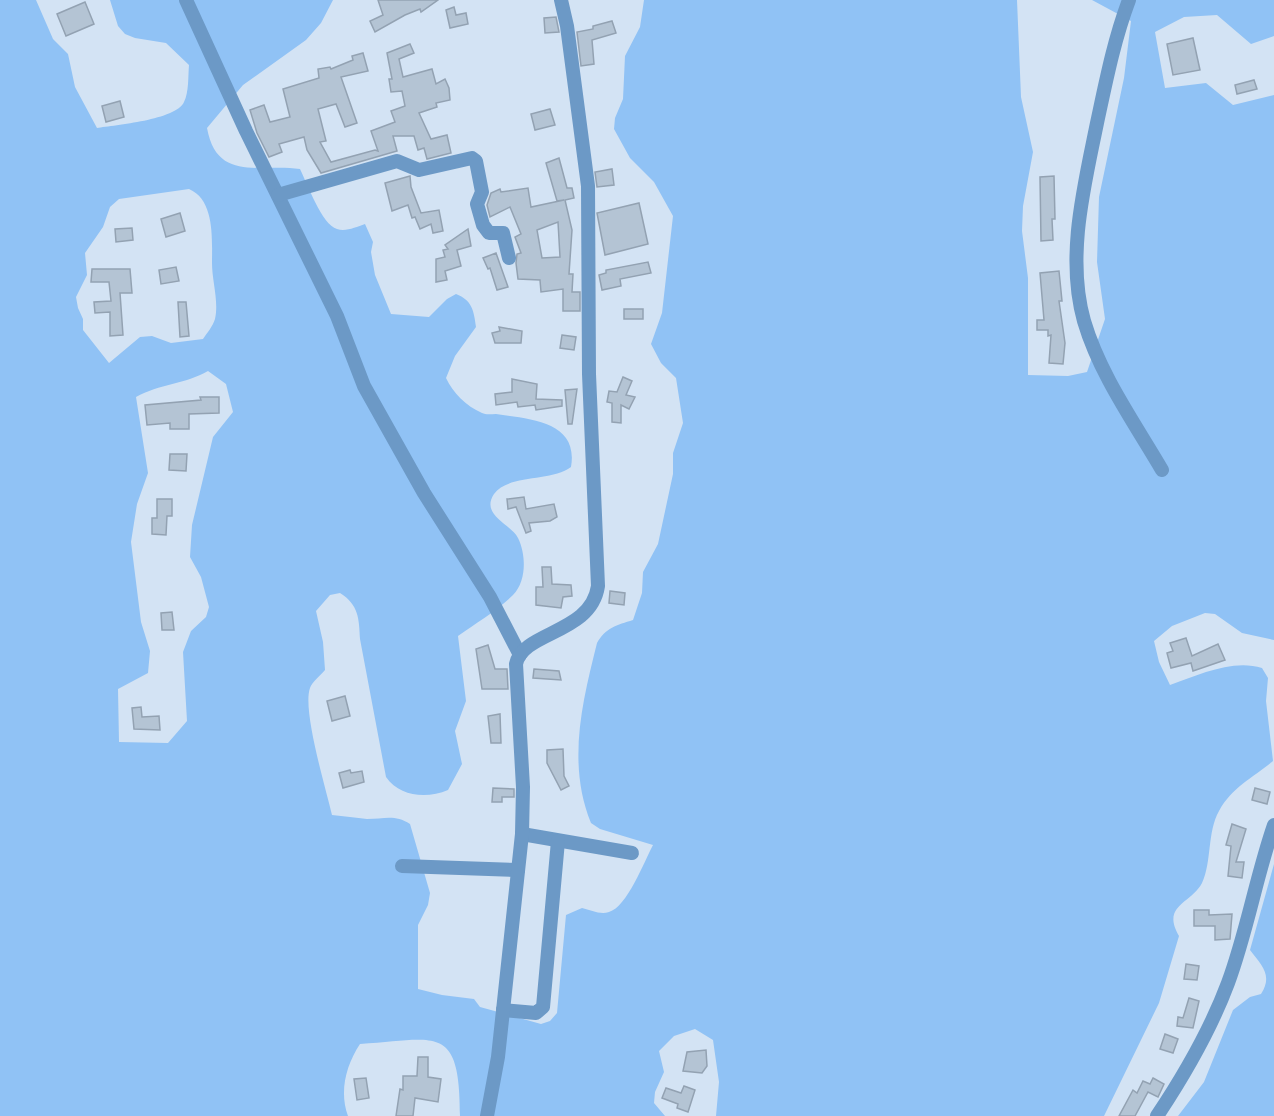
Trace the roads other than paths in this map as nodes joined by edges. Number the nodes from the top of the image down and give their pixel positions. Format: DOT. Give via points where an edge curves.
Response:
graph roads {
  1 [pos="186,0"];
  2 [pos="561,0"];
  3 [pos="1129,0"];
  4 [pos="278,195"];
  5 [pos="508,258"];
  6 [pos="1162,470"];
  7 [pos="520,655"];
  8 [pos="1274,825"];
  9 [pos="522,834"];
  10 [pos="558,841"];
  11 [pos="632,853"];
  12 [pos="402,866"];
  13 [pos="518,870"];
  14 [pos="503,1010"];
  15 [pos="487,1116"];
  16 [pos="1157,1116"];
  1 -- 4 [label="street"];
  2 -- 7 [label="street" via="588,186 589,375 598,586 588,611"];
  3 -- 6 [label="street" via="1115,37 1082,198 1077,240 1078,286 1084,320 1099,364"];
  4 -- 5 [label="street" via="397,160 419,170 472,158 482,188 477,204 483,225 489,233 503,233"];
  4 -- 7 [label="street" via="338,316 364,386 385,427 490,597"];
  7 -- 9 [label="street" via="515,685 523,788"];
  8 -- 16 [label="street" via="1216,1013 1190,1066"];
  9 -- 10 [label="street"];
  9 -- 13 [label="street"];
  10 -- 11 [label="street"];
  10 -- 14 [label="street" via="543,1007 536,1013"];
  12 -- 13 [label="street"];
  13 -- 14 [label="street"];
  14 -- 15 [label="street"];
}
